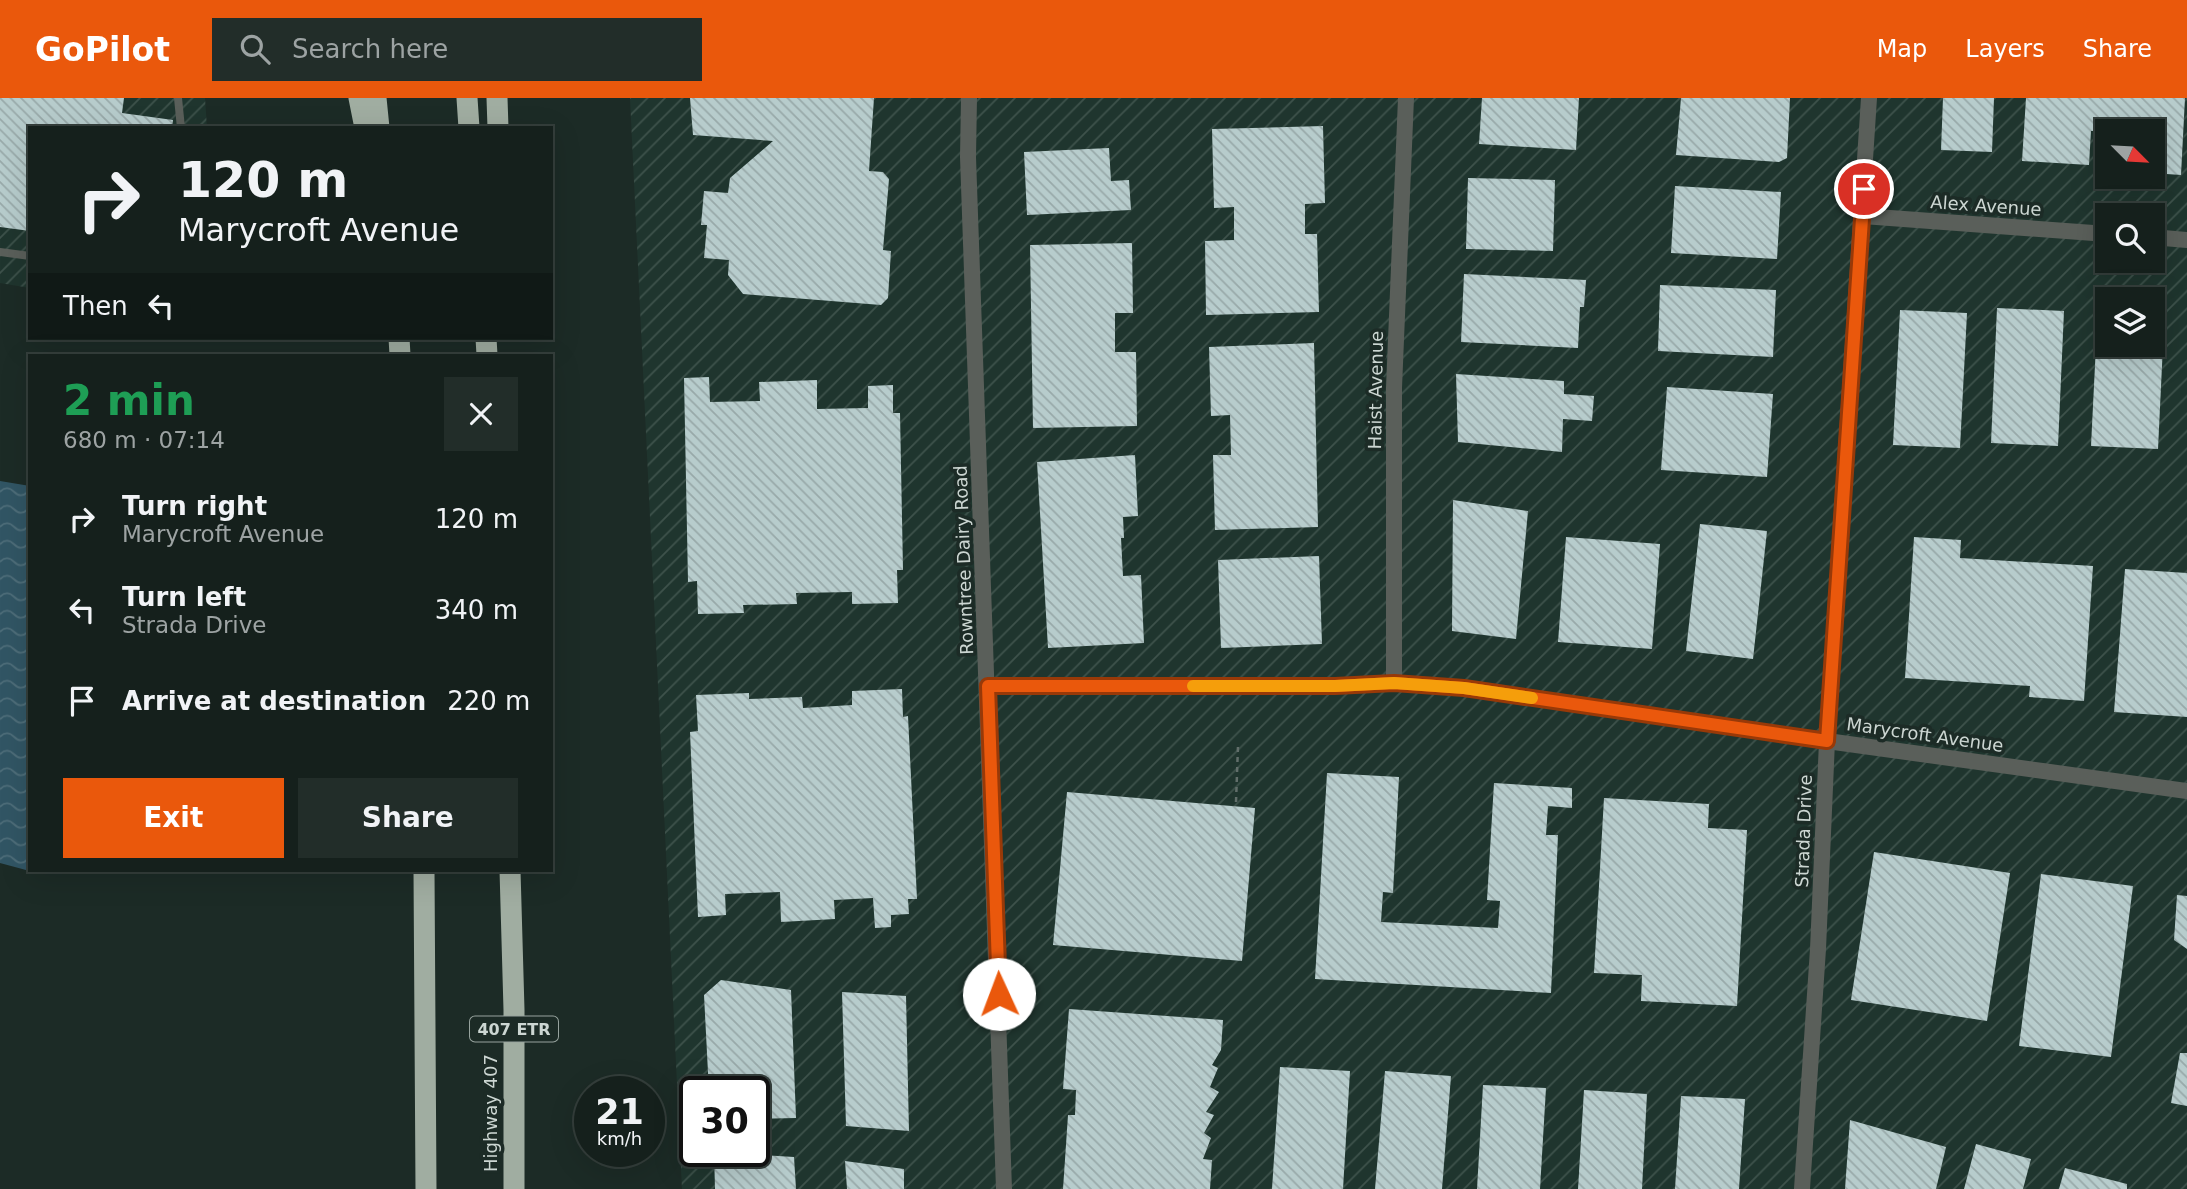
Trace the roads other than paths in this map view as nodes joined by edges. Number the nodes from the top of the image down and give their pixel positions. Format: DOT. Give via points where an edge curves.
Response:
graph roads {
  1 [pos="178,98"];
  2 [pos="359,98"];
  3 [pos="376,98"];
  4 [pos="467,98"];
  5 [pos="497,98"];
  6 [pos="969,98"];
  7 [pos="1406,98"];
  8 [pos="1869,98"];
  9 [pos="181,126"];
  10 [pos="365,126"];
  11 [pos="379,126"];
  12 [pos="469,126"];
  13 [pos="498,126"];
  14 [pos="1863,216"];
  15 [pos="2095,233"];
  16 [pos="2165,238"];
  17 [pos="2187,240"];
  18 [pos="0,252"];
  19 [pos="28,256"];
  20 [pos="1394,683"];
  21 [pos="988,686"];
  22 [pos="1827,741"];
  23 [pos="2187,791"];
  24 [pos="424,872"];
  25 [pos="510,872"];
  26 [pos="426,1189"];
  27 [pos="514,1189"];
  28 [pos="1004,1189"];
  29 [pos="1802,1189"];
  1 -- 9 [label="lane"];
  2 -- 10 [label="highway"];
  3 -- 11 [label="highway"];
  4 -- 12 [label="highway"];
  5 -- 13 [label="highway"];
  6 -- 21 [label="street, Rowntree Dairy Road"];
  7 -- 20 [label="street, Haist Avenue" via="1394,388"];
  8 -- 14 [label="street, Strada Drive"];
  14 -- 15 [label="street, Alex Avenue"];
  14 -- 22 [label="street, Strada Drive"];
  16 -- 17 [label="street"];
  18 -- 19 [label="lane"];
  20 -- 21 [label="street, Marycroft Avenue"];
  20 -- 22 [label="street, Marycroft Avenue" via="1464,688"];
  21 -- 28 [label="street, Rowntree Dairy Road"];
  22 -- 23 [label="street, Marycroft Avenue"];
  22 -- 29 [label="street, Strada Drive"];
  24 -- 26 [label="highway"];
  25 -- 27 [label="highway, Highway 407 / 407 ETR"];
}
